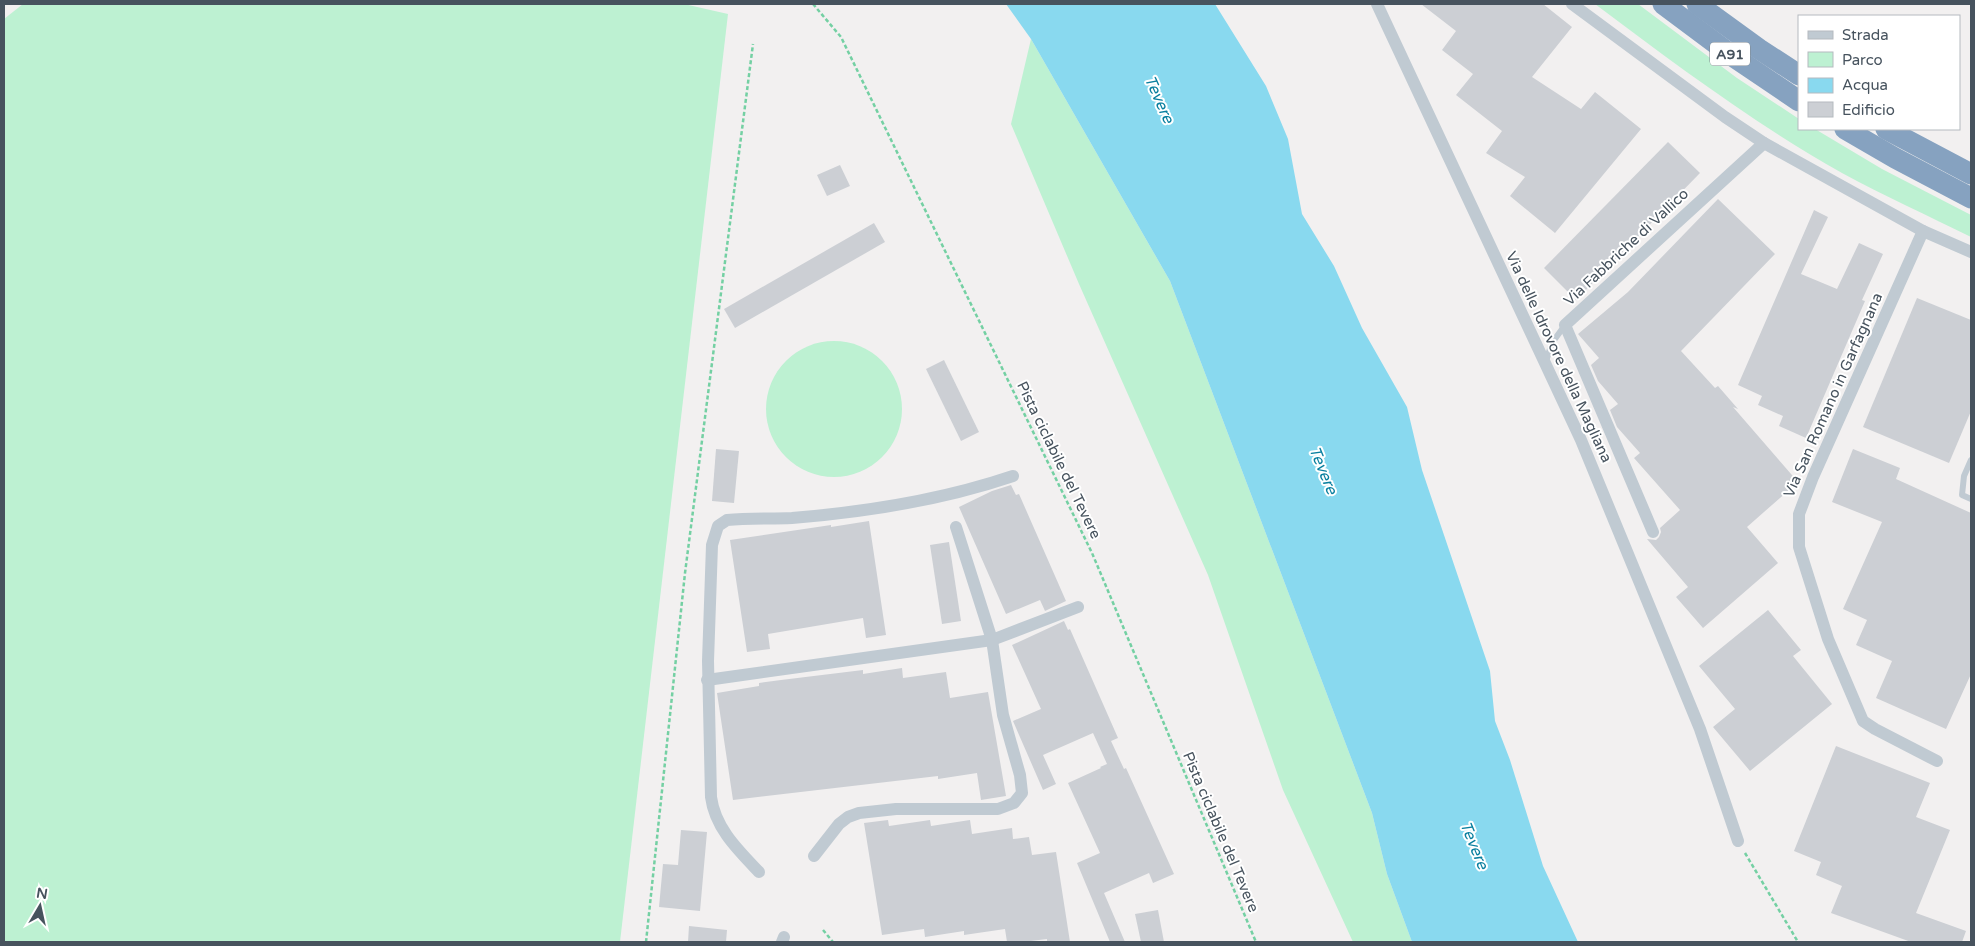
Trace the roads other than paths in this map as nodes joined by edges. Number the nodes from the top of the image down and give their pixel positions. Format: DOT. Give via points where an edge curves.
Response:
graph roads {
  1 [pos="1377,4"];
  2 [pos="1572,4"];
  3 [pos="1663,4"];
  4 [pos="1698,4"];
  5 [pos="1798,74"];
  6 [pos="1798,100"];
  7 [pos="1847,130"];
  8 [pos="1888,130"];
  9 [pos="1764,143"];
  10 [pos="1971,174"];
  11 [pos="1971,198"];
  12 [pos="1923,231"];
  13 [pos="1971,252"];
  14 [pos="1565,325"];
  15 [pos="1546,365"];
  16 [pos="1971,460"];
  17 [pos="1013,476"];
  18 [pos="1971,499"];
  19 [pos="956,527"];
  20 [pos="1653,532"];
  21 [pos="1078,607"];
  22 [pos="992,640"];
  23 [pos="707,680"];
  24 [pos="1937,761"];
  25 [pos="1738,841"];
  26 [pos="814,856"];
  27 [pos="759,872"];
  1 -- 15 [label="street, Via delle Idrovore della Magliana"];
  2 -- 9 [label="street"];
  3 -- 6 [label="highway, A91"];
  4 -- 5 [label="highway, A91"];
  7 -- 11 [label="highway"];
  8 -- 10 [label="highway"];
  9 -- 12 [label="street"];
  9 -- 14 [label="street, Via Fabbriche di Vallico"];
  12 -- 13 [label="street"];
  12 -- 24 [label="street, Via San Romano in Garfagnana" via="1813,477 1799,514 1799,547 1828,639 1862,721"];
  14 -- 15 [label="lane" via="1552,343"];
  14 -- 20 [label="street, Via Fabbriche di Vallico"];
  15 -- 25 [label="street, Via delle Idrovore della Magliana" via="1581,440 1700,729"];
  16 -- 18 [label="lane" via="1964,476 1962,495"];
  17 -- 23 [label="street" via="921,501 813,516 722,523 715,531 712,545"];
  19 -- 22 [label="street"];
  21 -- 22 [label="street"];
  22 -- 23 [label="street"];
  22 -- 26 [label="street" via="1005,724 1022,782 1022,792 1017,801 990,809 891,809 859,813 839,824"];
  23 -- 27 [label="street" via="712,806 725,834"];
}
